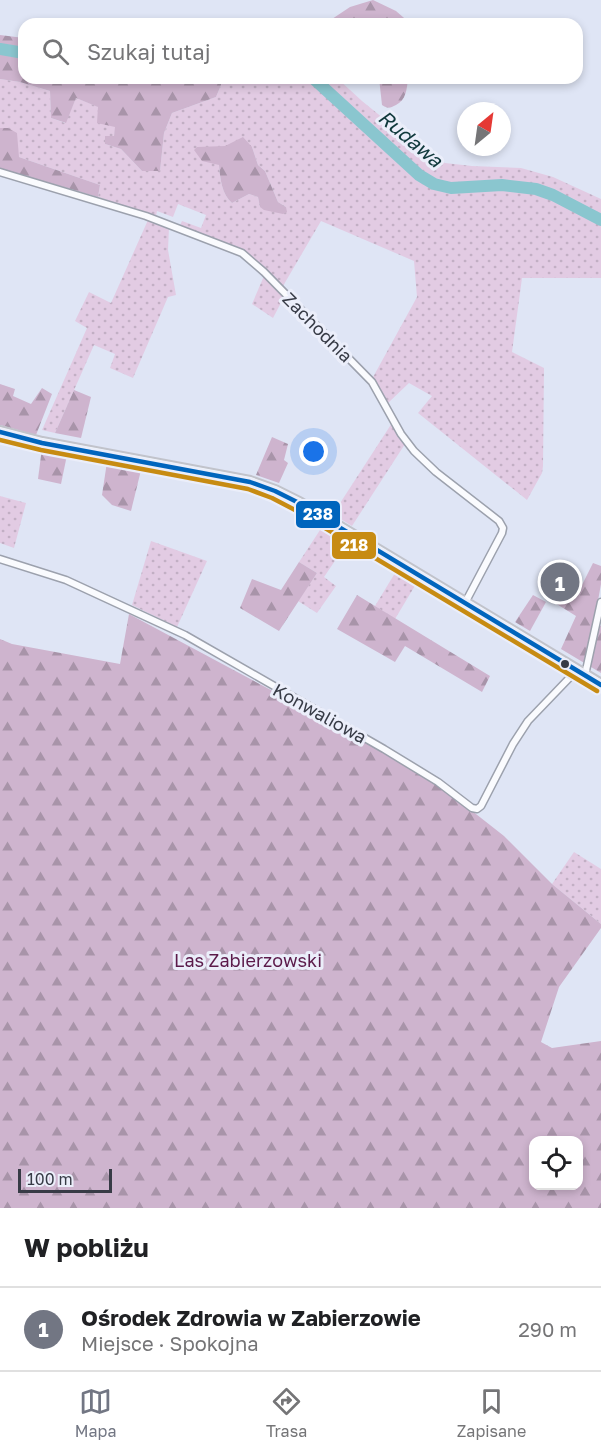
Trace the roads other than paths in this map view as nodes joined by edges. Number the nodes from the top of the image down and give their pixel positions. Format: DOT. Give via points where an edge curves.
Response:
graph roads {
  1 [pos="0,172"];
  2 [pos="0,432"];
  3 [pos="0,559"];
  4 [pos="601,602"];
  5 [pos="465,603"];
  6 [pos="580,673"];
  7 [pos="601,685"];
  1 -- 5 [label="street, Zachodnia" via="146,216 242,253 264,272 372,382 414,451 499,521 502,533"];
  2 -- 5 [label="main road" via="267,488 299,503"];
  3 -- 6 [label="street, Konwaliowa" via="66,580 185,635 374,743 477,809 528,721"];
  4 -- 6 [label="street"];
  5 -- 6 [label="main road"];
  6 -- 7 [label="main road"];
}
